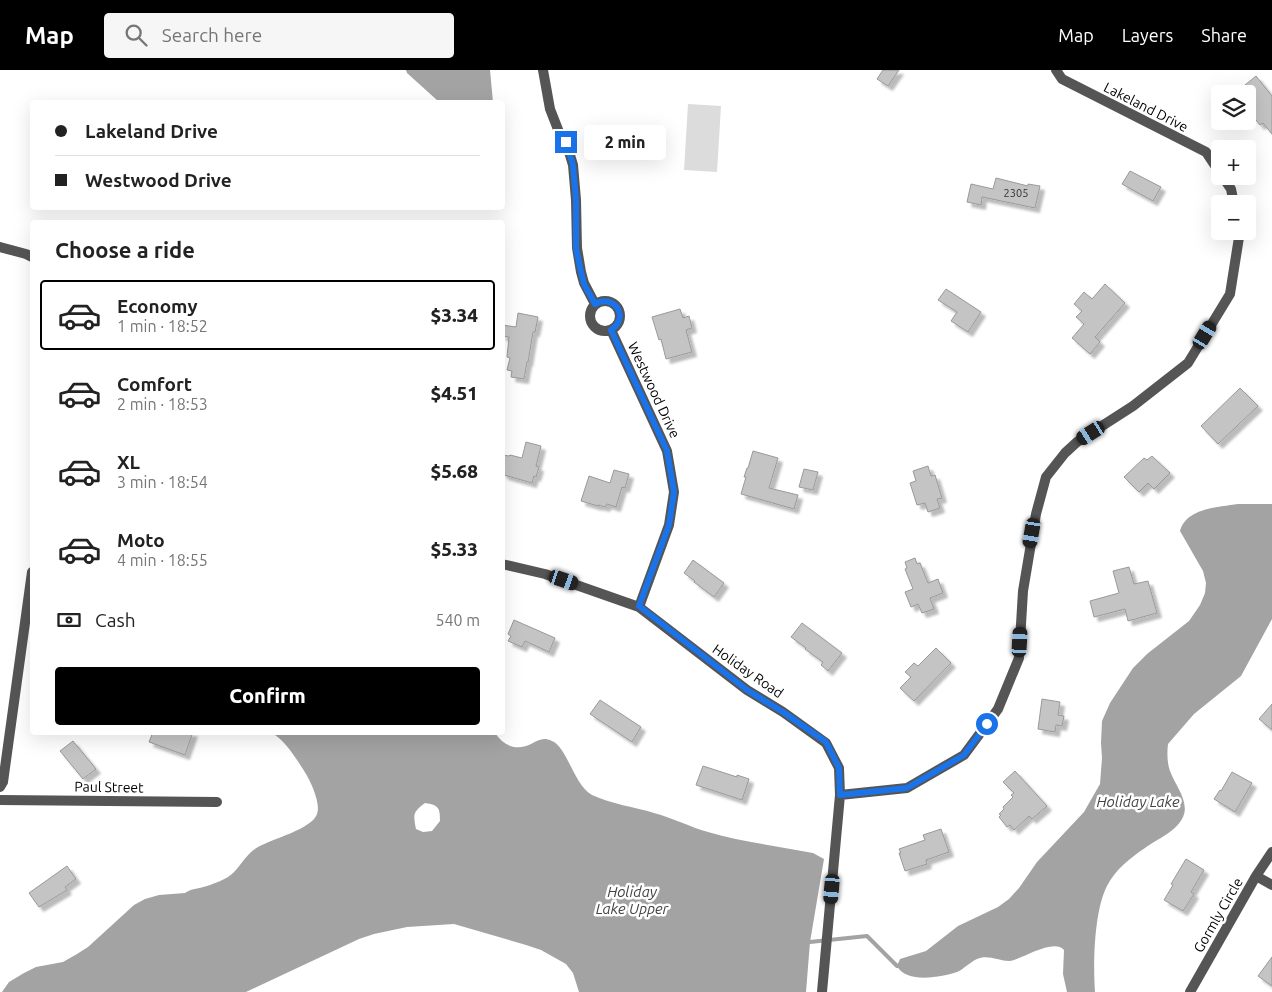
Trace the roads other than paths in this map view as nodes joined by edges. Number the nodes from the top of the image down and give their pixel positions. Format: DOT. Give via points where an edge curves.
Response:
graph roads {
  1 [pos="543,70"];
  2 [pos="1056,70"];
  3 [pos="1211,160"];
  4 [pos="1239,240"];
  5 [pos="0,247"];
  6 [pos="30,256"];
  7 [pos="595,304"];
  8 [pos="611,330"];
  9 [pos="505,565"];
  10 [pos="30,586"];
  11 [pos="639,606"];
  12 [pos="0,787"];
  13 [pos="840,795"];
  14 [pos="0,800"];
  15 [pos="217,802"];
  16 [pos="1272,852"];
  17 [pos="1256,876"];
  18 [pos="1272,885"];
  19 [pos="822,992"];
  20 [pos="1190,992"];
  1 -- 7 [label="street" via="552,115 573,165 576,248 584,284"];
  2 -- 3 [label="street, Lakeland Drive" via="1062,79 1206,152"];
  4 -- 13 [label="street" via="1230,294 1188,363 1133,406 1077,442 1046,477 1023,591 1019,658 998,709 964,755 907,788"];
  5 -- 6 [label="street"];
  7 -- 8 [label="street" via="590,312 590,322 597,329"];
  7 -- 8 [label="street" via="610,302 618,308 620,318"];
  8 -- 11 [label="street, Westwood Drive" via="667,451 674,492 669,525"];
  9 -- 11 [label="street, Holiday Road" via="545,574"];
  10 -- 12 [label="street"];
  11 -- 13 [label="street, Holiday Road" via="747,690 826,742 839,768"];
  13 -- 19 [label="street, Holiday Road"];
  14 -- 15 [label="street, Paul Street"];
  16 -- 17 [label="street, Gormly Circle"];
  17 -- 18 [label="street"];
  17 -- 20 [label="street, Gormly Circle"];
}
